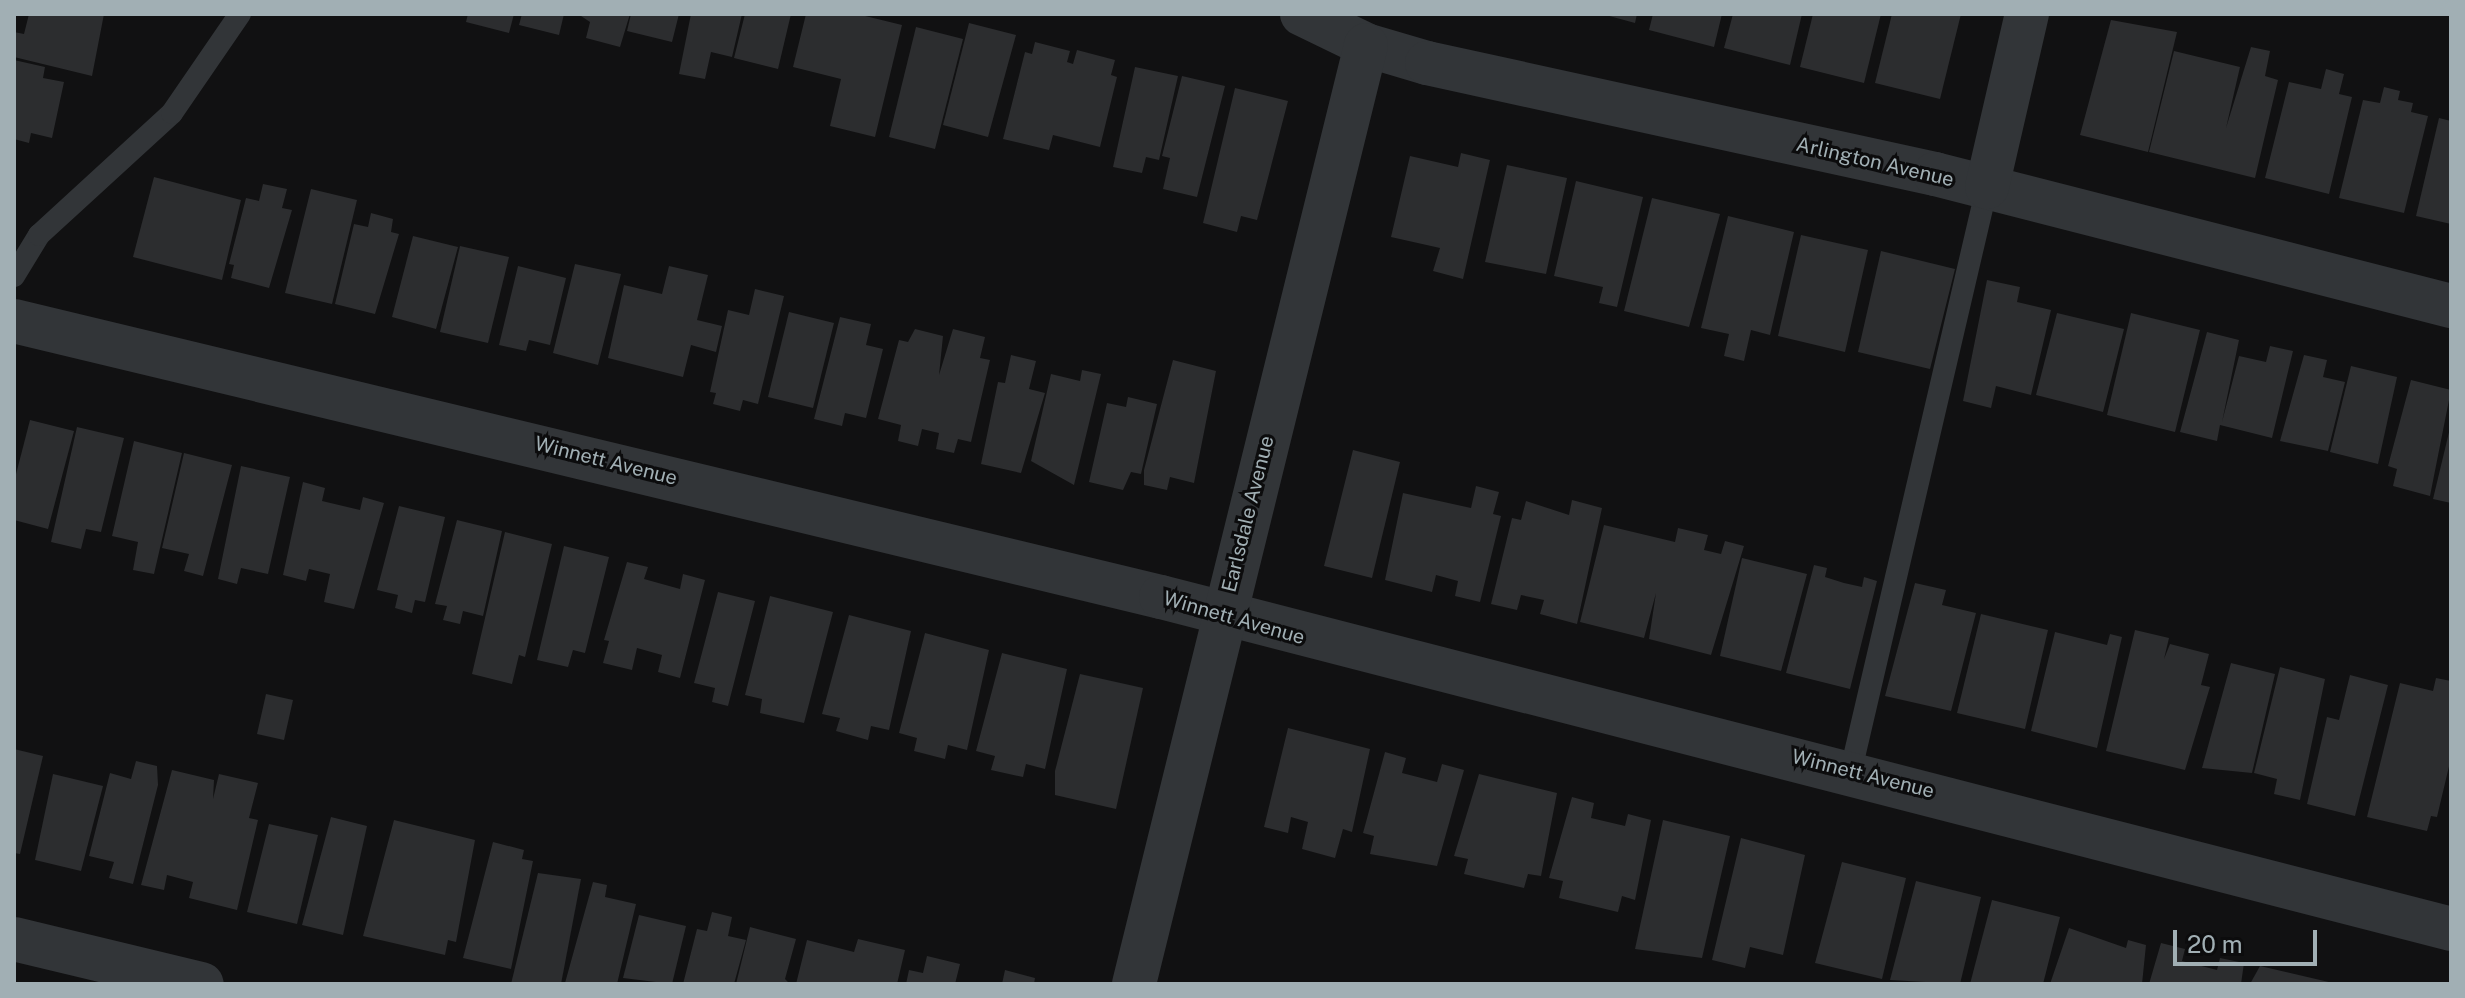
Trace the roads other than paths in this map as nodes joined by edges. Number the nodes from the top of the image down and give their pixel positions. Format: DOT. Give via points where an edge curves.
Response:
graph roads {
  1 [pos="240,14"];
  2 [pos="1302,14"];
  3 [pos="2027,14"];
  4 [pos="1366,45"];
  5 [pos="1987,187"];
  6 [pos="14,276"];
  7 [pos="2451,306"];
  8 [pos="14,321"];
  9 [pos="1223,616"];
  10 [pos="1851,770"];
  11 [pos="2451,929"];
  12 [pos="14,939"];
  13 [pos="202,984"];
  14 [pos="1134,984"];
  1 -- 6 [label="lane" via="172,113 39,235"];
  2 -- 4 [label="street, Arlington Avenue"];
  3 -- 5 [label="street"];
  4 -- 5 [label="street, Arlington Avenue"];
  4 -- 9 [label="street, Earlsdale Avenue"];
  5 -- 7 [label="street, Arlington Avenue"];
  5 -- 10 [label="lane"];
  8 -- 9 [label="street, Winnett Avenue"];
  9 -- 10 [label="street, Winnett Avenue"];
  9 -- 14 [label="street, Earlsdale Avenue"];
  10 -- 11 [label="street, Winnett Avenue"];
  12 -- 13 [label="street"];
}
